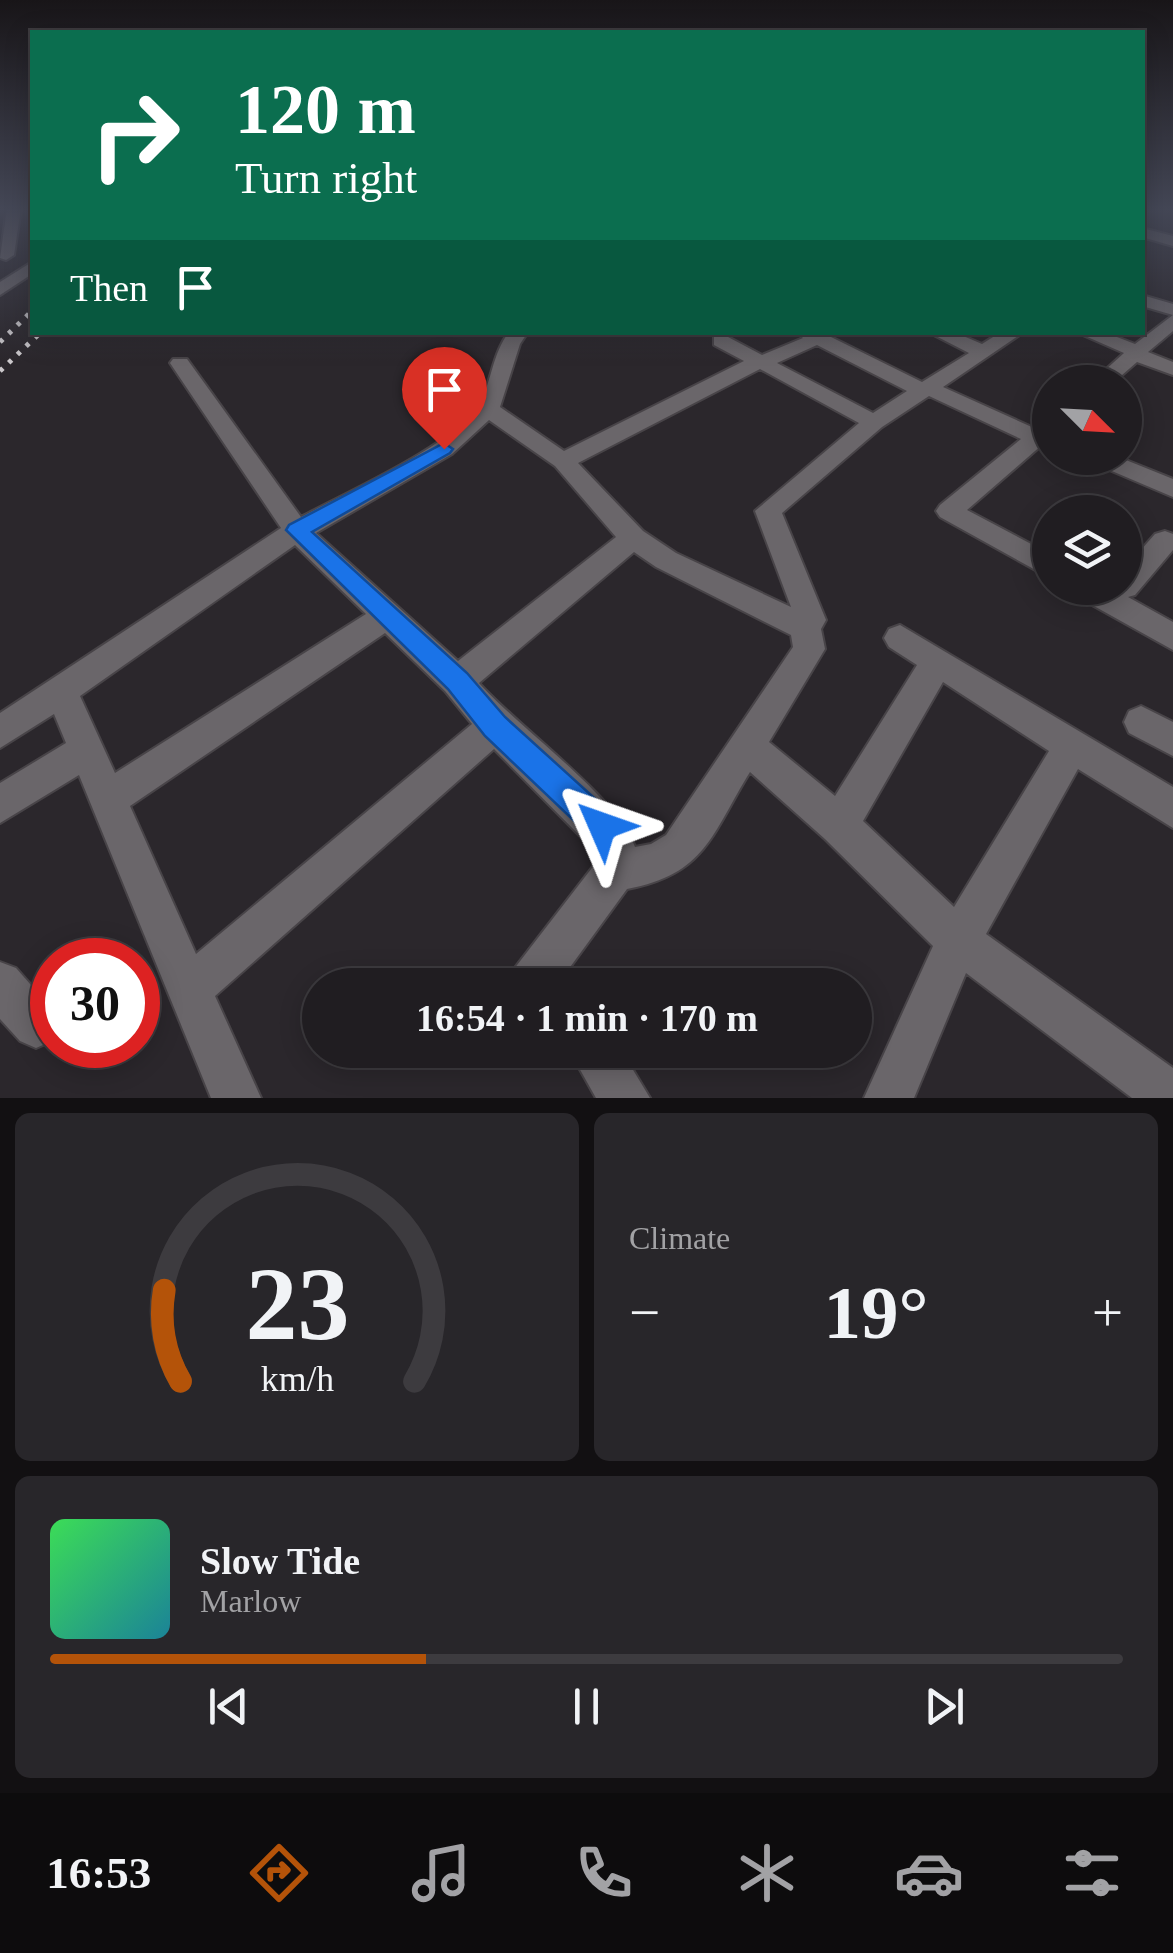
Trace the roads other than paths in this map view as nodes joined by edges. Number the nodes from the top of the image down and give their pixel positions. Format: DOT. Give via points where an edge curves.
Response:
graph roads {
  1 [pos="25,272"];
  2 [pos="0,290"];
  3 [pos="1145,301"];
  4 [pos="1173,310"];
  5 [pos="1173,321"];
  6 [pos="815,335"];
  7 [pos="819,335"];
  8 [pos="944,335"];
  9 [pos="1010,335"];
  10 [pos="1092,335"];
  11 [pos="515,338"];
  12 [pos="720,341"];
  13 [pos="984,352"];
  14 [pos="1136,353"];
  15 [pos="762,362"];
  16 [pos="180,364"];
  17 [pos="1122,365"];
  18 [pos="1173,368"];
  19 [pos="926,390"];
  20 [pos="488,409"];
  21 [pos="874,422"];
  22 [pos="1032,428"];
  23 [pos="1032,444"];
  24 [pos="563,461"];
  25 [pos="1140,475"];
  26 [pos="1173,489"];
  27 [pos="297,530"];
  28 [pos="634,538"];
  29 [pos="1165,541"];
  30 [pos="1032,557"];
  31 [pos="1142,563"];
  32 [pos="1131,605"];
  33 [pos="386,618"];
  34 [pos="811,620"];
  35 [pos="1173,636"];
  36 [pos="900,638"];
  37 [pos="937,662"];
  38 [pos="457,681"];
  39 [pos="61,692"];
  40 [pos="1141,722"];
  41 [pos="495,726"];
  42 [pos="0,732"];
  43 [pos="1173,740"];
  44 [pos="744,744"];
  45 [pos="1072,746"];
  46 [pos="89,750"];
  47 [pos="106,800"];
  48 [pos="0,804"];
  49 [pos="1173,809"];
  50 [pos="839,824"];
  51 [pos="615,871"];
  52 [pos="958,940"];
  53 [pos="549,968"];
  54 [pos="0,984"];
  55 [pos="190,988"];
  56 [pos="30,1018"];
  57 [pos="605,1068"];
  58 [pos="236,1098"];
  59 [pos="625,1098"];
  60 [pos="888,1098"];
  61 [pos="1173,1098"];
  1 -- 2 [label="street"];
  3 -- 4 [label="street"];
  5 -- 14 [label="street"];
  6 -- 15 [label="street"];
  7 -- 19 [label="street"];
  8 -- 13 [label="street"];
  9 -- 13 [label="street"];
  10 -- 14 [label="street"];
  11 -- 20 [label="street"];
  12 -- 15 [label="street"];
  13 -- 19 [label="street"];
  14 -- 17 [label="street"];
  14 -- 18 [label="street"];
  15 -- 21 [label="street"];
  15 -- 24 [label="street"];
  16 -- 27 [label="street"];
  19 -- 21 [label="street"];
  19 -- 22 [label="street"];
  20 -- 24 [label="street"];
  20 -- 27 [label="street" via="444,449"];
  21 -- 34 [label="street" via="768,512"];
  23 -- 30 [label="street" via="950,511"];
  24 -- 28 [label="street"];
  25 -- 26 [label="street"];
  27 -- 33 [label="street"];
  27 -- 39 [label="street"];
  28 -- 38 [label="street"];
  28 -- 44 [label="street" via="808,633 809,649"];
  29 -- 31 [label="street"];
  32 -- 35 [label="street"];
  33 -- 38 [label="street"];
  33 -- 47 [label="street"];
  36 -- 37 [label="street"];
  37 -- 45 [label="street"];
  37 -- 50 [label="street"];
  38 -- 41 [label="street"];
  39 -- 42 [label="street"];
  39 -- 46 [label="street"];
  40 -- 43 [label="street"];
  41 -- 51 [label="street" via="602,826 615,846"];
  41 -- 55 [label="street"];
  44 -- 50 [label="street"];
  44 -- 51 [label="street" via="680,849 658,863"];
  45 -- 49 [label="street"];
  45 -- 52 [label="street"];
  46 -- 47 [label="street"];
  46 -- 48 [label="street"];
  47 -- 55 [label="street"];
  50 -- 52 [label="street"];
  51 -- 53 [label="street"];
  52 -- 60 [label="street"];
  52 -- 61 [label="street"];
  54 -- 56 [label="street"];
  55 -- 58 [label="street"];
  57 -- 59 [label="street"];
}
